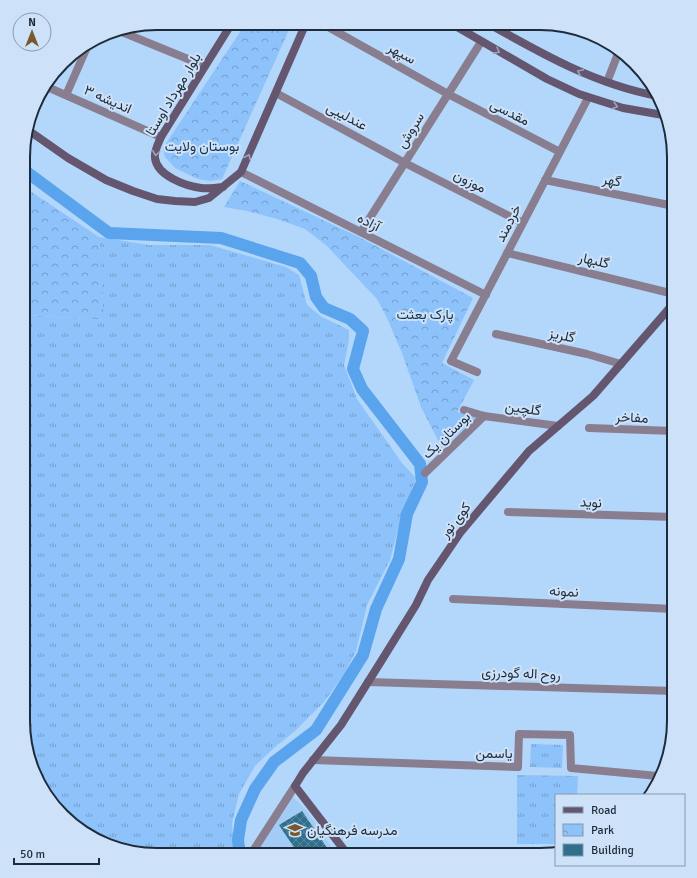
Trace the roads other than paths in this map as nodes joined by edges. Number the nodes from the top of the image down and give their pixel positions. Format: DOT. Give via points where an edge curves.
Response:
graph roads {
  1 [pos="228,30"];
  2 [pos="303,30"];
  3 [pos="332,30"];
  4 [pos="462,30"];
  5 [pos="500,30"];
  6 [pos="126,34"];
  7 [pos="481,42"];
  8 [pos="85,53"];
  9 [pos="617,56"];
  10 [pos="205,66"];
  11 [pos="607,82"];
  12 [pos="50,88"];
  13 [pos="276,93"];
  14 [pos="448,94"];
  15 [pos="650,94"];
  16 [pos="66,95"];
  17 [pos="588,98"];
  18 [pos="659,114"];
  19 [pos="32,133"];
  20 [pos="161,137"];
  21 [pos="560,152"];
  22 [pos="405,163"];
  23 [pos="241,172"];
  24 [pos="545,180"];
  25 [pos="224,187"];
  26 [pos="667,205"];
  27 [pos="523,223"];
  28 [pos="361,232"];
  29 [pos="507,253"];
  30 [pos="667,292"];
  31 [pos="486,294"];
  32 [pos="667,317"];
  33 [pos="496,334"];
  34 [pos="621,364"];
  35 [pos="477,372"];
  36 [pos="464,410"];
  37 [pos="484,416"];
  38 [pos="558,426"];
  39 [pos="589,428"];
  40 [pos="667,432"];
  41 [pos="425,473"];
  42 [pos="508,512"];
  43 [pos="667,517"];
  44 [pos="453,598"];
  45 [pos="667,609"];
  46 [pos="368,682"];
  47 [pos="667,691"];
  48 [pos="313,760"];
  49 [pos="655,776"];
  50 [pos="295,786"];
  51 [pos="256,848"];
  52 [pos="342,848"];
  1 -- 10 [label="street, بلوار مهرداد اوستا"];
  2 -- 13 [label="street"];
  3 -- 14 [label="street, سپهر"];
  4 -- 7 [label="street"];
  11 -- 5 [label="street, one-way" via="584,74"];
  6 -- 10 [label="street"];
  7 -- 14 [label="street, سروش"];
  7 -- 17 [label="street, one-way" via="547,79"];
  8 -- 16 [label="street"];
  9 -- 11 [label="street"];
  10 -- 20 [label="street, بلوار مهرداد اوستا"];
  11 -- 15 [label="street"];
  12 -- 16 [label="street, اندیشه ۳"];
  13 -- 22 [label="street, عندلیبی"];
  23 -- 13 [label="street, one-way"];
  14 -- 21 [label="street, مقدسی"];
  14 -- 22 [label="street, سروش"];
  16 -- 20 [label="street, اندیشه ۳"];
  17 -- 18 [label="street, one-way"];
  17 -- 21 [label="street, خردمند"];
  19 -- 25 [label="street" via="106,180 157,199 195,202 209,198"];
  20 -- 25 [label="street, بلوار مهرداد اوستا, one-way" via="155,159 165,174 193,187"];
  21 -- 24 [label="street, خردمند"];
  22 -- 27 [label="street, موزون"];
  22 -- 28 [label="street, سروش"];
  23 -- 25 [label="street"];
  23 -- 28 [label="street, آزاده"];
  24 -- 26 [label="street, گهر"];
  24 -- 27 [label="street, خردمند"];
  27 -- 29 [label="street, خردمند"];
  28 -- 31 [label="street, آزاده"];
  29 -- 30 [label="street, گلبهار"];
  29 -- 31 [label="street, خردمند"];
  31 -- 35 [label="street, خردمند" via="451,361"];
  32 -- 34 [label="street, کوی نور"];
  33 -- 34 [label="street, گلریز"];
  34 -- 38 [label="street, کوی نور" via="593,396"];
  36 -- 37 [label="street, گلچین"];
  37 -- 38 [label="street, گلچین"];
  37 -- 41 [label="street, بوستان یک"];
  38 -- 46 [label="street, کوی نور" via="529,451 460,533 428,580 416,605"];
  39 -- 40 [label="street, مفاخر"];
  42 -- 43 [label="street, نوید"];
  44 -- 45 [label="street, نمونه"];
  46 -- 47 [label="street, روح اله گودرزی"];
  46 -- 48 [label="street, کوی نور" via="341,725"];
  48 -- 49 [label="street, یاسمن" via="518,767 519,734 570,735 571,768"];
  48 -- 50 [label="street, کوی نور"];
  50 -- 51 [label="street"];
  50 -- 52 [label="street"];
}
